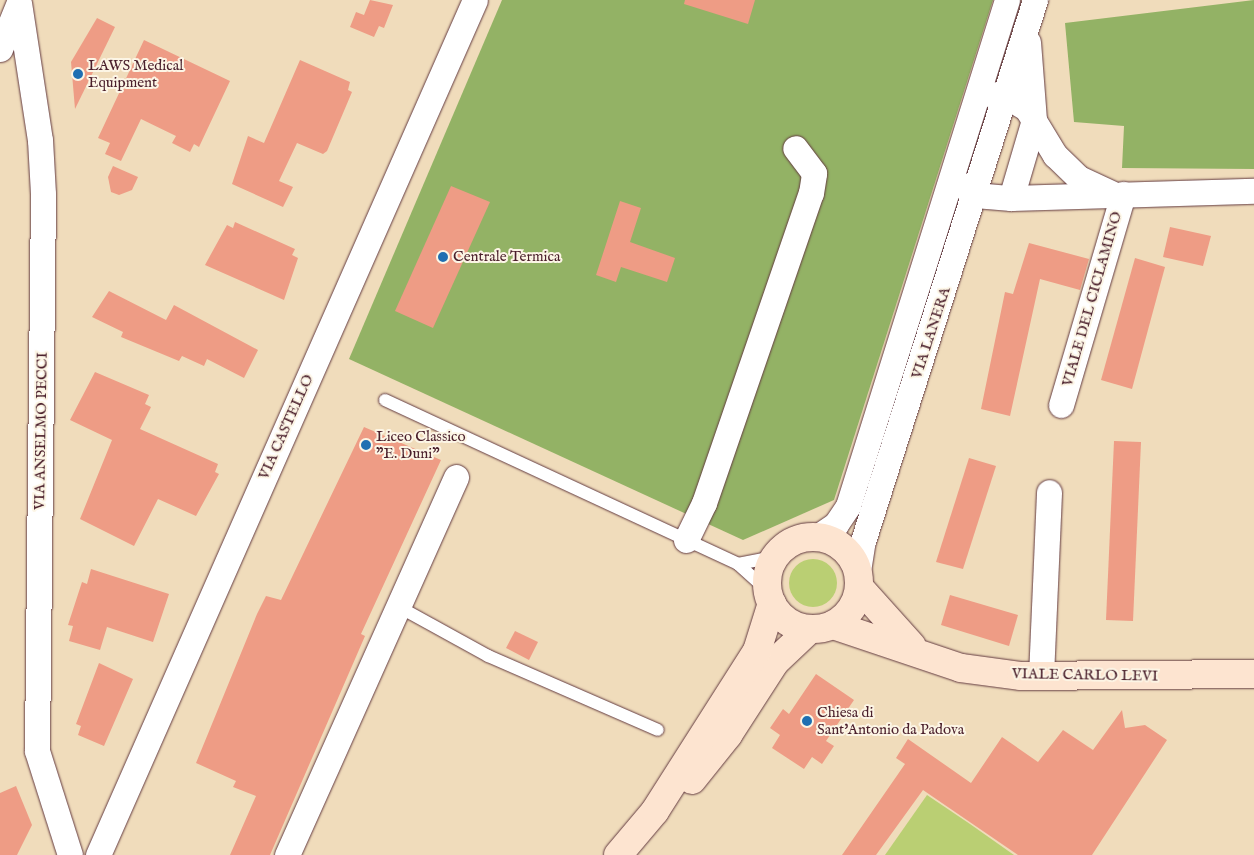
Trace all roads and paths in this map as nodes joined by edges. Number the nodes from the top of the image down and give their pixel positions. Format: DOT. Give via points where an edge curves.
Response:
graph roads {
  1 [pos="474,0"];
  2 [pos="1007,0"];
  3 [pos="19,1"];
  4 [pos="1031,12"];
  5 [pos="0,50"];
  6 [pos="977,95"];
  7 [pos="1004,95"];
  8 [pos="1034,120"];
  9 [pos="795,148"];
  10 [pos="953,173"];
  11 [pos="1254,192"];
  12 [pos="1118,194"];
  13 [pos="975,195"];
  14 [pos="1011,198"];
  15 [pos="384,400"];
  16 [pos="1061,405"];
  17 [pos="456,477"];
  18 [pos="1049,492"];
  19 [pos="817,537"];
  20 [pos="686,540"];
  21 [pos="776,557"];
  22 [pos="738,564"];
  23 [pos="859,579"];
  24 [pos="770,597"];
  25 [pos="399,607"];
  26 [pos="821,627"];
  27 [pos="918,652"];
  28 [pos="1254,674"];
  29 [pos="1041,676"];
  30 [pos="658,730"];
  31 [pos="655,811"];
  32 [pos="70,855"];
  33 [pos="98,855"];
  34 [pos="288,855"];
  35 [pos="618,855"];
  1 -- 33 [label="street, VIA CASTELLO"];
  2 -- 6 [label="street, VIA LANERA"];
  3 -- 5 [label="street"];
  3 -- 32 [label="street, VIA ANSELMO PECCI" via="40,140 43,194 38,751"];
  4 -- 7 [label="street, VIA LANERA"];
  4 -- 8 [label="street, VIA LANERA"];
  6 -- 7 [label="street"];
  6 -- 10 [label="street, VIA LANERA"];
  7 -- 8 [label="street" via="1027,109"];
  7 -- 13 [label="street, VIA LANERA"];
  8 -- 12 [label="street" via="1055,155 1080,178"];
  8 -- 14 [label="street, VIA LANERA"];
  9 -- 20 [label="street" via="814,173 811,194 704,502"];
  10 -- 13 [label="street"];
  10 -- 19 [label="street, VIA LANERA" via="848,506 836,524"];
  11 -- 12 [label="street"];
  12 -- 14 [label="street"];
  12 -- 16 [label="street, VIALE DEL CICLAMINO"];
  13 -- 14 [label="street"];
  13 -- 23 [label="street, VIA LANERA" via="863,541"];
  15 -- 20 [label="lane"];
  17 -- 25 [label="street"];
  18 -- 29 [label="street"];
  19 -- 21 [label="main road" via="794,541"];
  19 -- 23 [label="main road" via="847,552"];
  20 -- 22 [label="lane"];
  21 -- 22 [label="lane"];
  21 -- 24 [label="main road"];
  22 -- 24 [label="lane"];
  23 -- 26 [label="main road" via="851,609"];
  23 -- 27 [label="main road, VIALE CARLO LEVI" via="885,621"];
  24 -- 26 [label="main road" via="787,621"];
  24 -- 31 [label="main road" via="757,651"];
  25 -- 30 [label="lane" via="488,656"];
  25 -- 34 [label="street"];
  26 -- 27 [label="main road, VIALE CARLO LEVI"];
  26 -- 31 [label="main road" via="775,662 707,763 679,794"];
  27 -- 29 [label="main road, VIALE CARLO LEVI" via="961,668"];
  28 -- 29 [label="main road, VIALE CARLO LEVI"];
  31 -- 35 [label="main road"];
}
